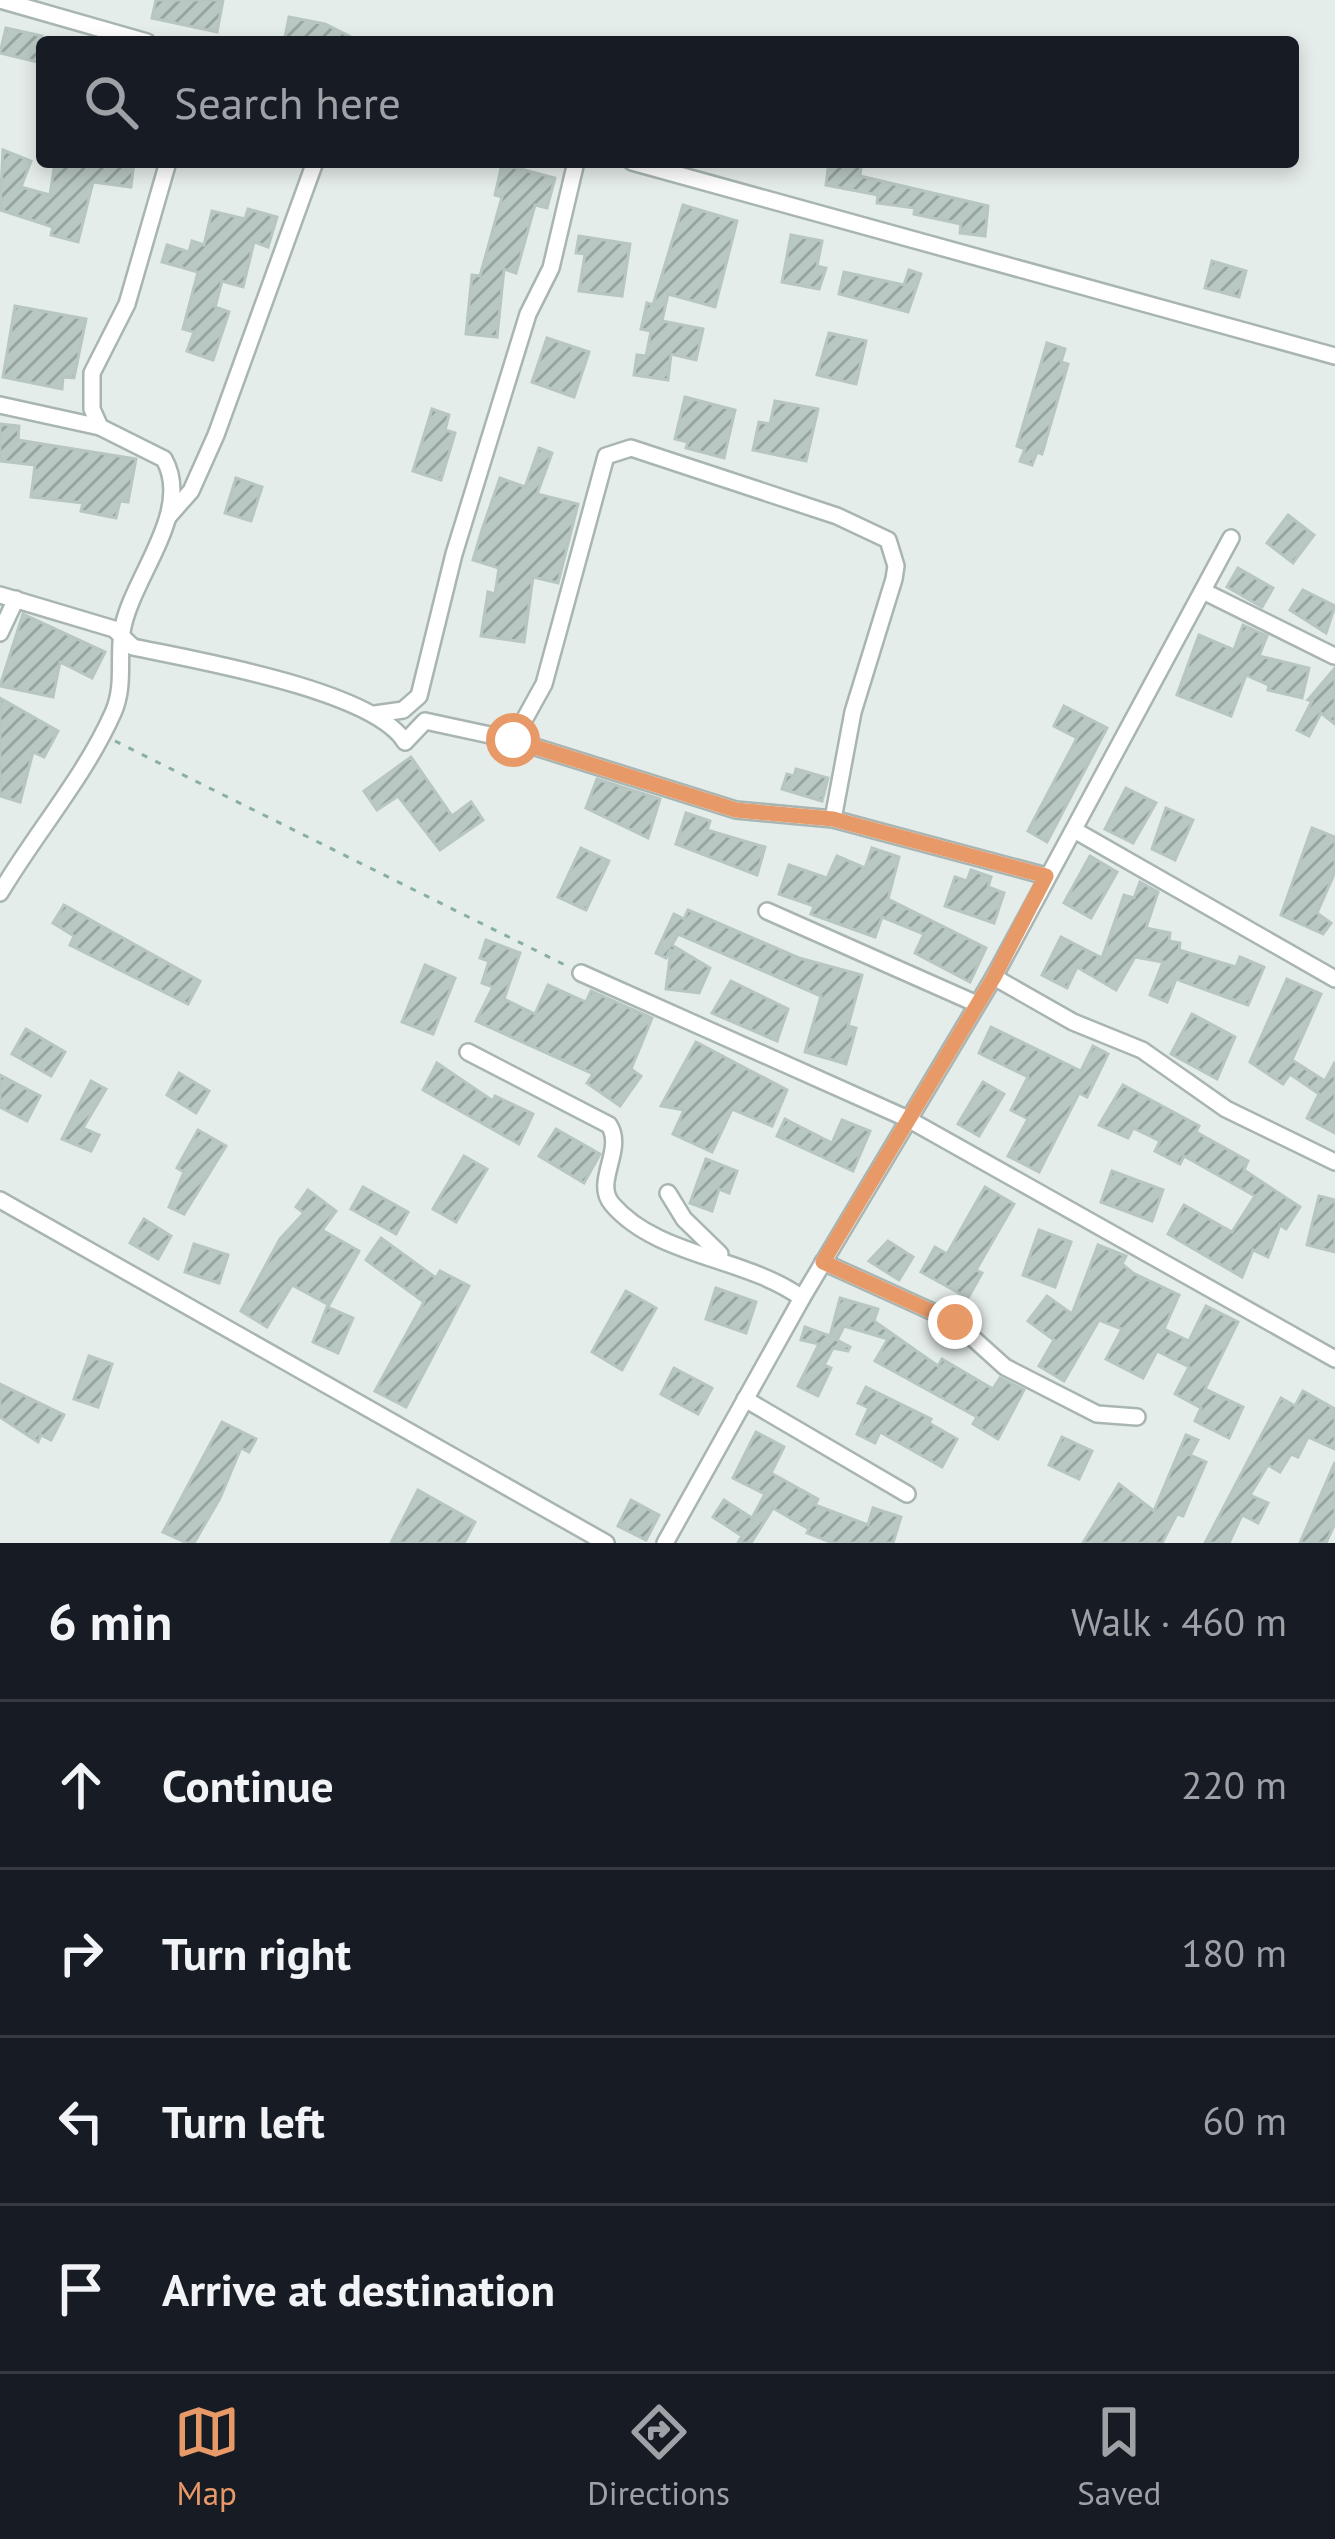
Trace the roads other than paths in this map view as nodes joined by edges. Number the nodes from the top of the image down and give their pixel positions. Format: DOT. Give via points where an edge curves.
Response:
graph roads {
  1 [pos="0,0"];
  2 [pos="126,36"];
  3 [pos="166,168"];
  4 [pos="313,168"];
  5 [pos="575,168"];
  6 [pos="654,168"];
  7 [pos="1335,356"];
  8 [pos="0,405"];
  9 [pos="100,428"];
  10 [pos="166,520"];
  11 [pos="1231,538"];
  12 [pos="1203,591"];
  13 [pos="8,597"];
  14 [pos="0,633"];
  15 [pos="121,635"];
  16 [pos="1334,656"];
  17 [pos="419,697"];
  18 [pos="372,714"];
  19 [pos="425,721"];
  20 [pos="513,740"];
  21 [pos="833,819"];
  22 [pos="1076,831"];
  23 [pos="1046,876"];
  24 [pos="0,893"];
  25 [pos="766,911"];
  26 [pos="581,973"];
  27 [pos="994,977"];
  28 [pos="1335,979"];
  29 [pos="977,1004"];
  30 [pos="468,1052"];
  31 [pos="908,1119"];
  32 [pos="1335,1162"];
  33 [pos="668,1192"];
  34 [pos="0,1200"];
  35 [pos="725,1259"];
  36 [pos="823,1262"];
  37 [pos="802,1298"];
  38 [pos="1335,1359"];
  39 [pos="745,1399"];
  40 [pos="1137,1418"];
  41 [pos="907,1495"];
  42 [pos="606,1543"];
  43 [pos="665,1543"];
  1 -- 2 [label="street"];
  3 -- 9 [label="street" via="127,304 92,373"];
  4 -- 10 [label="street" via="216,435 191,491"];
  5 -- 17 [label="street" via="551,268 522,332 454,554"];
  6 -- 7 [label="street"];
  8 -- 9 [label="street"];
  9 -- 10 [label="street" via="164,459 172,487"];
  10 -- 15 [label="street"];
  11 -- 12 [label="street"];
  12 -- 16 [label="street"];
  12 -- 22 [label="street"];
  13 -- 14 [label="street"];
  13 -- 15 [label="street"];
  15 -- 18 [label="street" via="133,646 326,694"];
  15 -- 24 [label="street" via="122,683 101,734"];
  17 -- 18 [label="street" via="403,710"];
  17 -- 19 [label="street"];
  18 -- 19 [label="street" via="405,742"];
  19 -- 20 [label="street"];
  20 -- 21 [label="street" via="736,810"];
  20 -- 21 [label="street" via="544,684 602,466 612,451 631,448 888,540 896,566"];
  21 -- 23 [label="street"];
  22 -- 23 [label="street"];
  22 -- 28 [label="street"];
  23 -- 27 [label="street"];
  25 -- 29 [label="street"];
  26 -- 31 [label="street"];
  27 -- 29 [label="street"];
  27 -- 32 [label="street" via="1142,1050 1226,1109"];
  29 -- 31 [label="street"];
  30 -- 35 [label="street" via="609,1125 610,1203 686,1248"];
  31 -- 36 [label="street"];
  31 -- 38 [label="street"];
  33 -- 35 [label="street"];
  34 -- 42 [label="street"];
  35 -- 37 [label="street"];
  36 -- 37 [label="street"];
  36 -- 40 [label="street" via="955,1322 1005,1367 1097,1414"];
  37 -- 39 [label="street"];
  39 -- 41 [label="street"];
  39 -- 43 [label="street"];
}
